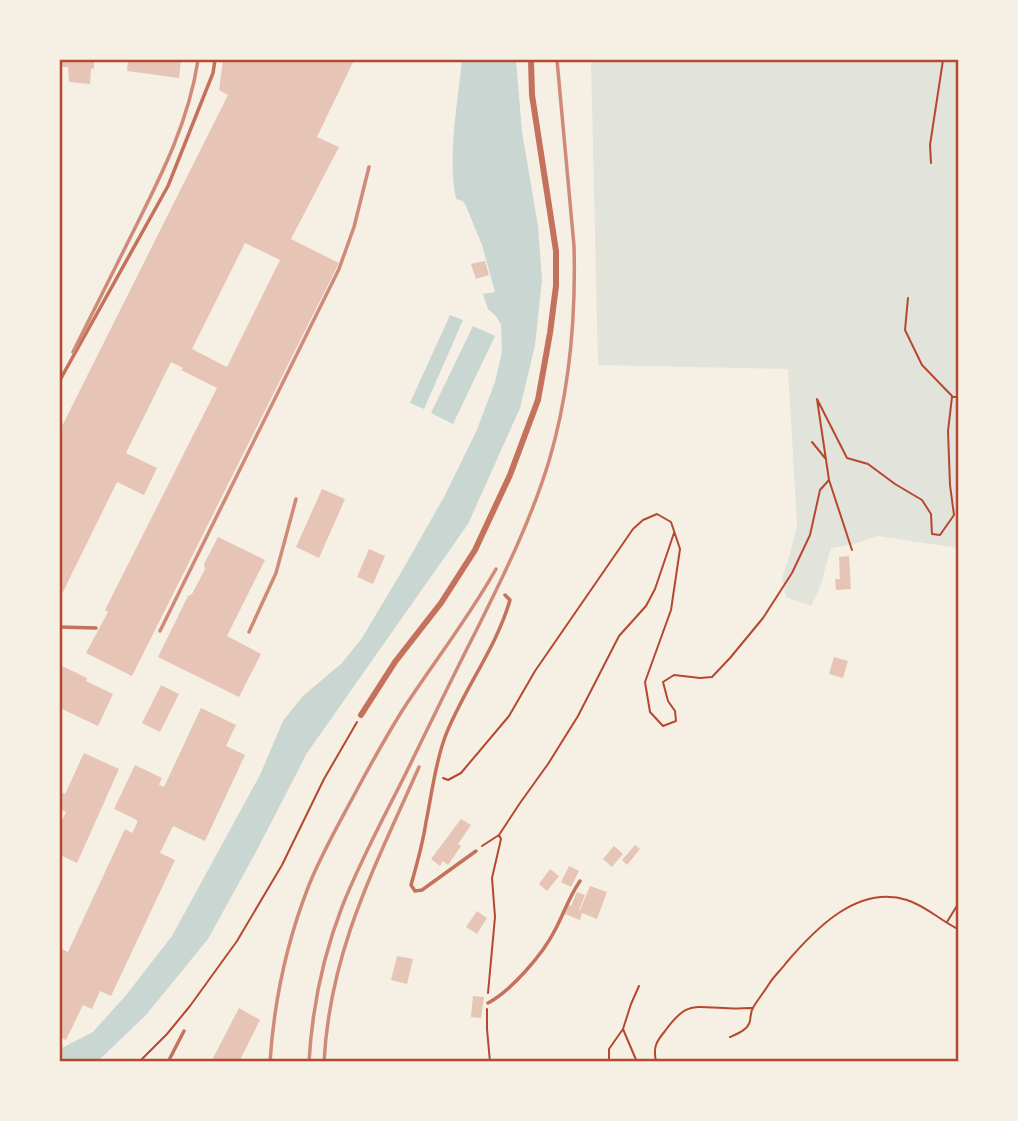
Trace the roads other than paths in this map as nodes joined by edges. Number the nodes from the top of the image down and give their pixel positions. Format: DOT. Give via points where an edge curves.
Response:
graph roads {
  1 [pos="215,60"];
  2 [pos="531,60"];
  3 [pos="60,380"];
  4 [pos="460,573"];
  5 [pos="468,577"];
  6 [pos="505,595"];
  7 [pos="60,627"];
  8 [pos="96,628"];
  9 [pos="361,715"];
  10 [pos="476,851"];
  11 [pos="580,881"];
  12 [pos="488,1003"];
  13 [pos="184,1031"];
  14 [pos="168,1062"];
  1 -- 3 [label="lane" via="168,186"];
  2 -- 4 [label="street" via="532,95 556,251 550,333 538,400 510,475"];
  4 -- 5 [label="lane"];
  4 -- 9 [label="street"];
  6 -- 10 [label="lane" via="510,600 505,614 445,737 412,888 422,890"];
  7 -- 8 [label="lane"];
  11 -- 12 [label="lane" via="544,948"];
  13 -- 14 [label="lane"];
}
